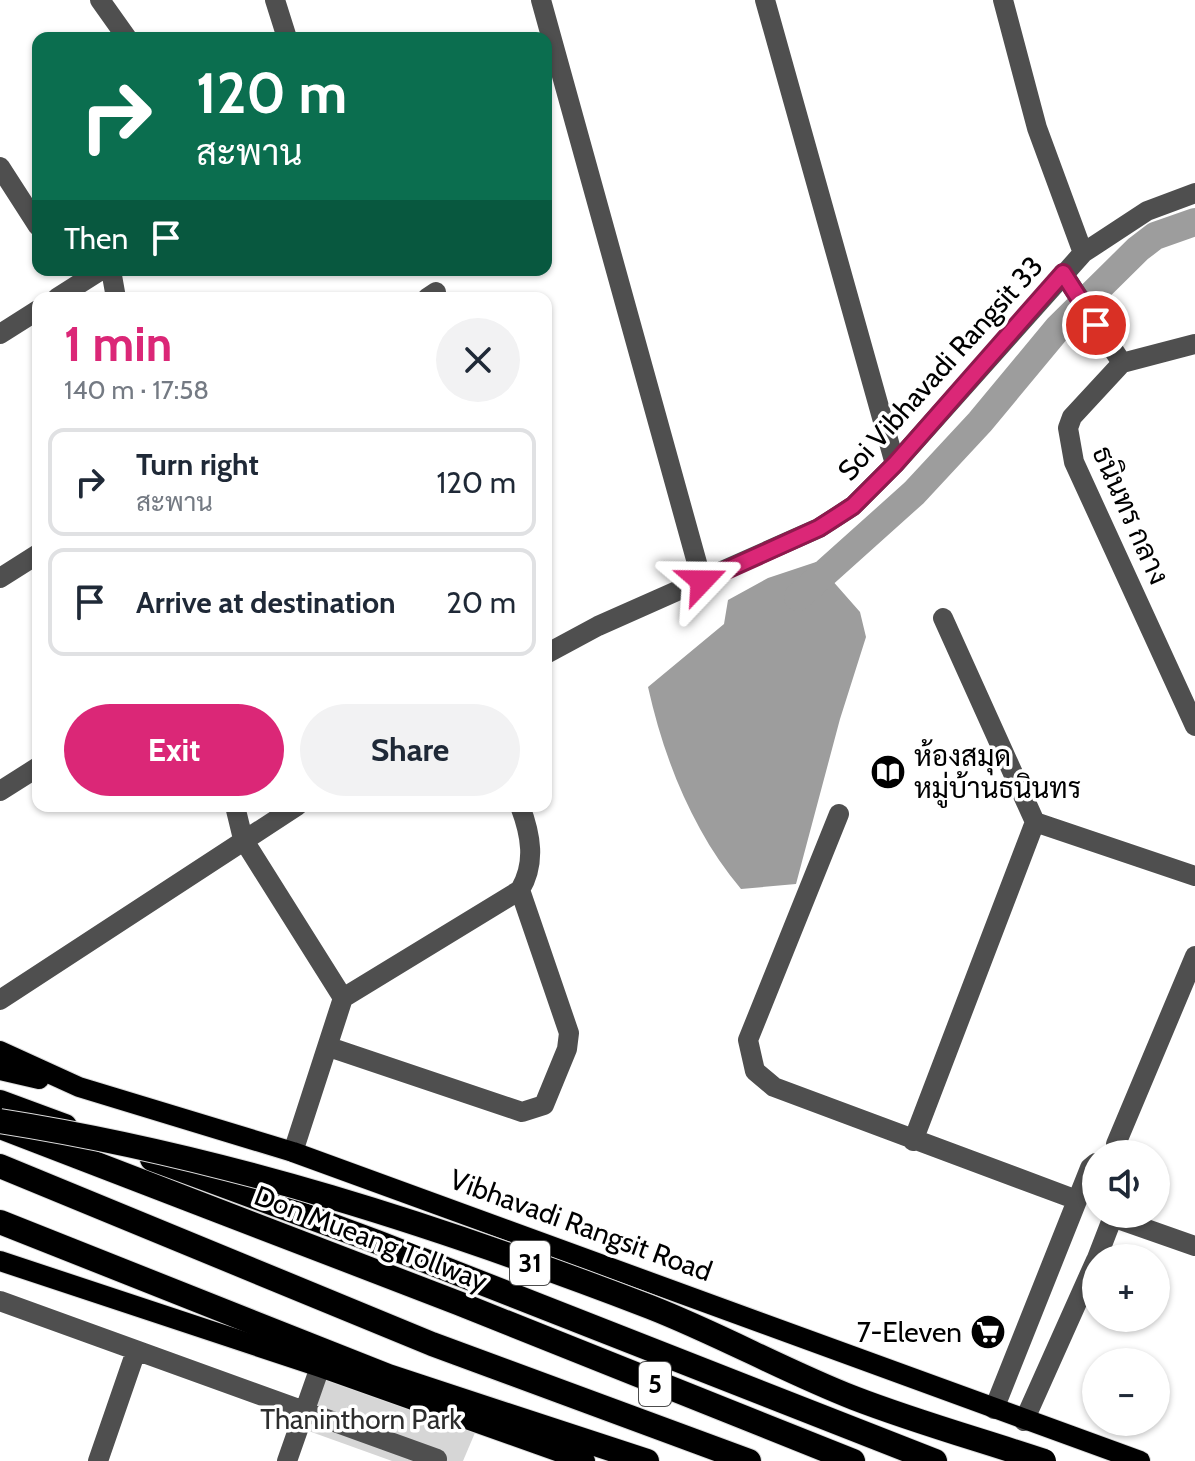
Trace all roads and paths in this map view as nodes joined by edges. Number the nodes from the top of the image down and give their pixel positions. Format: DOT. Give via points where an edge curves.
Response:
graph roads {
  1 [pos="100,0"];
  2 [pos="275,0"];
  3 [pos="541,0"];
  4 [pos="765,0"];
  5 [pos="1003,0"];
  6 [pos="123,32"];
  7 [pos="285,32"];
  8 [pos="550,32"];
  9 [pos="552,40"];
  10 [pos="0,167"];
  11 [pos="1195,193"];
  12 [pos="32,217"];
  13 [pos="1083,253"];
  14 [pos="1068,280"];
  15 [pos="32,314"];
  16 [pos="0,334"];
  17 [pos="1195,344"];
  18 [pos="1122,363"];
  19 [pos="895,464"];
  20 [pos="32,558"];
  21 [pos="0,578"];
  22 [pos="702,581"];
  23 [pos="943,618"];
  24 [pos="552,651"];
  25 [pos="1195,726"];
  26 [pos="32,771"];
  27 [pos="0,791"];
  28 [pos="236,812"];
  29 [pos="287,812"];
  30 [pos="522,812"];
  31 [pos="839,814"];
  32 [pos="1035,822"];
  33 [pos="243,839"];
  34 [pos="1195,876"];
  35 [pos="520,890"];
  36 [pos="1195,956"];
  37 [pos="343,998"];
  38 [pos="0,1000"];
  39 [pos="329,1047"];
  40 [pos="0,1051"];
  41 [pos="0,1070"];
  42 [pos="79,1087"];
  43 [pos="0,1102"];
  44 [pos="0,1124"];
  45 [pos="1118,1140"];
  46 [pos="913,1141"];
  47 [pos="293,1152"];
  48 [pos="0,1166"];
  49 [pos="1082,1188"];
  50 [pos="1077,1200"];
  51 [pos="0,1222"];
  52 [pos="1146,1228"];
  53 [pos="1195,1246"];
  54 [pos="0,1261"];
  55 [pos="1082,1290"];
  56 [pos="0,1301"];
  57 [pos="458,1303"];
  58 [pos="136,1351"];
  59 [pos="320,1367"];
  60 [pos="994,1409"];
  61 [pos="305,1412"];
  62 [pos="1024,1421"];
  63 [pos="560,1457"];
  64 [pos="437,1459"];
  65 [pos="98,1461"];
  66 [pos="287,1461"];
  67 [pos="585,1461"];
  68 [pos="647,1461"];
  69 [pos="749,1461"];
  70 [pos="853,1461"];
  71 [pos="935,1461"];
  72 [pos="1044,1461"];
  73 [pos="1140,1461"];
  1 -- 6 [label="street"];
  2 -- 7 [label="street"];
  3 -- 8 [label="street"];
  4 -- 19 [label="street"];
  5 -- 13 [label="street" via="1037,128"];
  9 -- 22 [label="street"];
  10 -- 12 [label="street"];
  11 -- 13 [label="street, Soi Vibhavadi Rangsit 33" via="1147,211"];
  13 -- 14 [label="street, Soi Vibhavadi Rangsit 33"];
  14 -- 18 [label="street"];
  14 -- 19 [label="street, Soi Vibhavadi Rangsit 33"];
  15 -- 16 [label="street"];
  17 -- 18 [label="street"];
  18 -- 25 [label="street, ธนินทร กลาง" via="1072,417 1069,443"];
  19 -- 22 [label="street, Soi Vibhavadi Rangsit 33" via="853,506 819,528"];
  20 -- 21 [label="street"];
  22 -- 24 [label="street, Soi Vibhavadi Rangsit 33"];
  23 -- 32 [label="street"];
  26 -- 27 [label="street"];
  28 -- 33 [label="street"];
  29 -- 33 [label="street"];
  30 -- 35 [label="street" via="532,854 530,873"];
  31 -- 46 [label="street" via="748,1040 750,1058 755,1071 774,1087"];
  32 -- 34 [label="street"];
  32 -- 46 [label="street"];
  33 -- 37 [label="street"];
  33 -- 38 [label="street"];
  35 -- 37 [label="street"];
  35 -- 39 [label="street" via="569,1033 544,1105 522,1112"];
  36 -- 45 [label="street"];
  37 -- 39 [label="street"];
  39 -- 47 [label="street"];
  40 -- 42 [label="main road, Vibhavadi Rangsit Road / 31"];
  41 -- 42 [label="main road"];
  42 -- 47 [label="main road, Vibhavadi Rangsit Road / 31"];
  43 -- 71 [label="highway, 31"];
  44 -- 57 [label="highway, Don Mueang Tollway / 31"];
  44 -- 72 [label="highway, 31, bridge" via="96,1136 272,1178 466,1240 653,1309 854,1398"];
  46 -- 50 [label="street"];
  47 -- 60 [label="main road, Vibhavadi Rangsit Road / 31"];
  48 -- 69 [label="highway, 5" via="441,1348"];
  49 -- 50 [label="street"];
  50 -- 60 [label="street"];
  51 -- 68 [label="highway" via="388,1376"];
  52 -- 53 [label="street"];
  54 -- 59 [label="main road"];
  55 -- 62 [label="street"];
  56 -- 58 [label="street"];
  57 -- 70 [label="highway, Don Mueang Tollway / 5"];
  58 -- 61 [label="street"];
  58 -- 65 [label="street"];
  59 -- 61 [label="street"];
  59 -- 63 [label="main road"];
  60 -- 62 [label="main road, Vibhavadi Rangsit Road / 31"];
  61 -- 64 [label="street"];
  61 -- 66 [label="street"];
  62 -- 73 [label="main road, Vibhavadi Rangsit Road / 31"];
  63 -- 67 [label="main road"];
}
